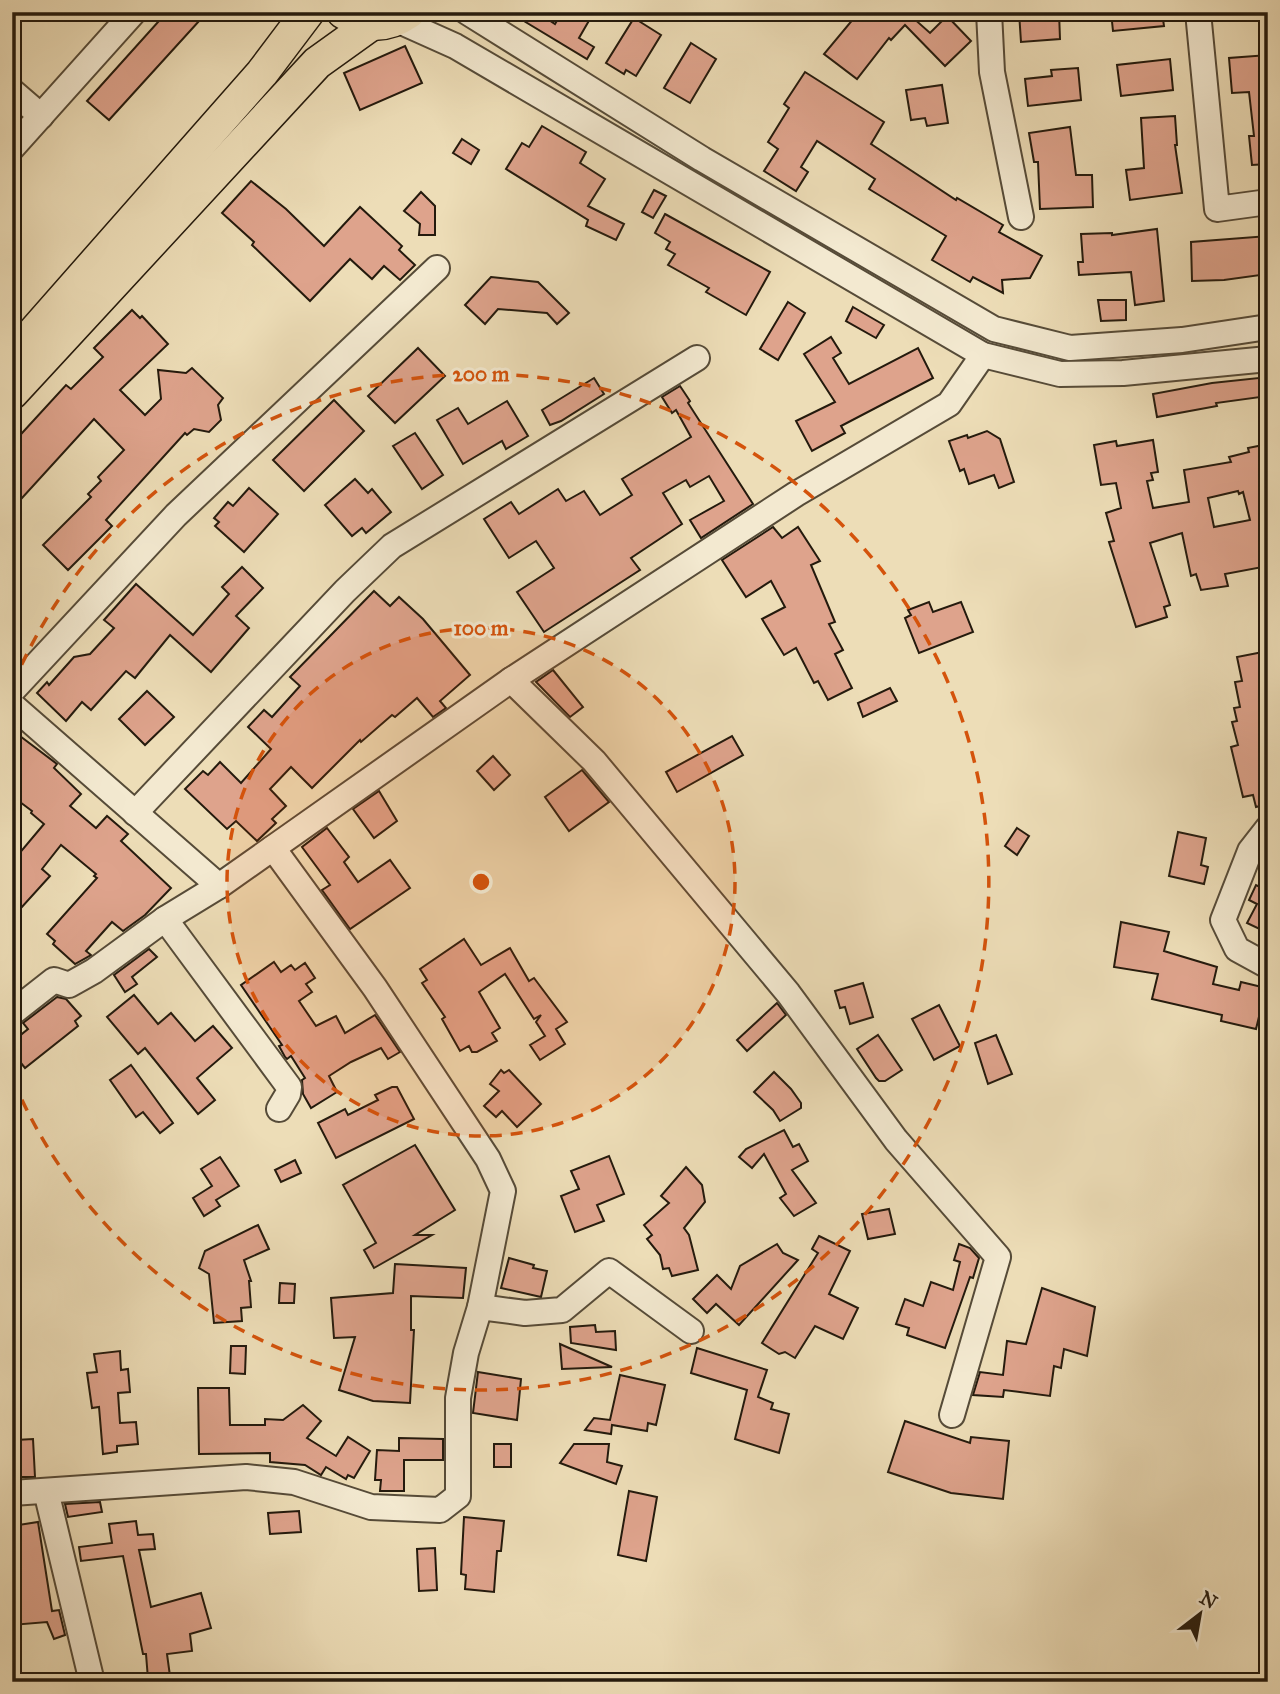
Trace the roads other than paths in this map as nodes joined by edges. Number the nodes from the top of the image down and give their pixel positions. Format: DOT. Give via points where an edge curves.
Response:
graph roads {
  1 [pos="134,12"];
  2 [pos="308,12"];
  3 [pos="467,12"];
  4 [pos="989,12"];
  5 [pos="1198,12"];
  6 [pos="380,17"];
  7 [pos="12,91"];
  8 [pos="41,116"];
  9 [pos="12,148"];
  10 [pos="1268,202"];
  11 [pos="1021,217"];
  12 [pos="437,268"];
  13 [pos="1268,327"];
  14 [pos="984,355"];
  15 [pos="12,357"];
  16 [pos="697,358"];
  17 [pos="1268,359"];
  18 [pos="12,393"];
  19 [pos="510,680"];
  20 [pos="12,691"];
  21 [pos="12,705"];
  22 [pos="135,813"];
  23 [pos="1268,828"];
  24 [pos="273,848"];
  25 [pos="219,886"];
  26 [pos="165,919"];
  27 [pos="1268,966"];
  28 [pos="12,1013"];
  29 [pos="279,1109"];
  30 [pos="480,1307"];
  31 [pos="691,1331"];
  32 [pos="952,1415"];
  33 [pos="46,1491"];
  34 [pos="12,1493"];
  35 [pos="92,1682"];
  1 -- 8 [label="street"];
  2 -- 15 [label="main road" via="262,73"];
  3 -- 13 [label="street" via="702,159 994,329 1070,348 1182,340"];
  4 -- 11 [label="street" via="992,72"];
  5 -- 10 [label="street" via="1217,209"];
  6 -- 14 [label="street" via="455,46"];
  6 -- 18 [label="main road" via="317,63"];
  7 -- 8 [label="street"];
  8 -- 9 [label="street"];
  12 -- 20 [label="street" via="176,515"];
  14 -- 17 [label="street" via="1060,374 1123,373"];
  14 -- 19 [label="street" via="949,404 796,494"];
  16 -- 22 [label="street" via="392,546"];
  19 -- 24 [label="street"];
  19 -- 32 [label="street" via="602,771 788,993 896,1140 998,1257"];
  21 -- 22 [label="street"];
  22 -- 25 [label="street"];
  23 -- 27 [label="street" via="1250,850 1223,919 1237,949"];
  24 -- 25 [label="street"];
  24 -- 30 [label="street" via="375,988 488,1160 503,1191"];
  25 -- 26 [label="street"];
  26 -- 28 [label="street" via="94,971 69,985 54,980"];
  26 -- 29 [label="street" via="289,1087"];
  30 -- 31 [label="street" via="525,1313 562,1310 609,1270"];
  30 -- 33 [label="street" via="458,1398 458,1496 440,1510 371,1507 295,1482 246,1477"];
  33 -- 34 [label="street"];
  33 -- 35 [label="street"];
}
